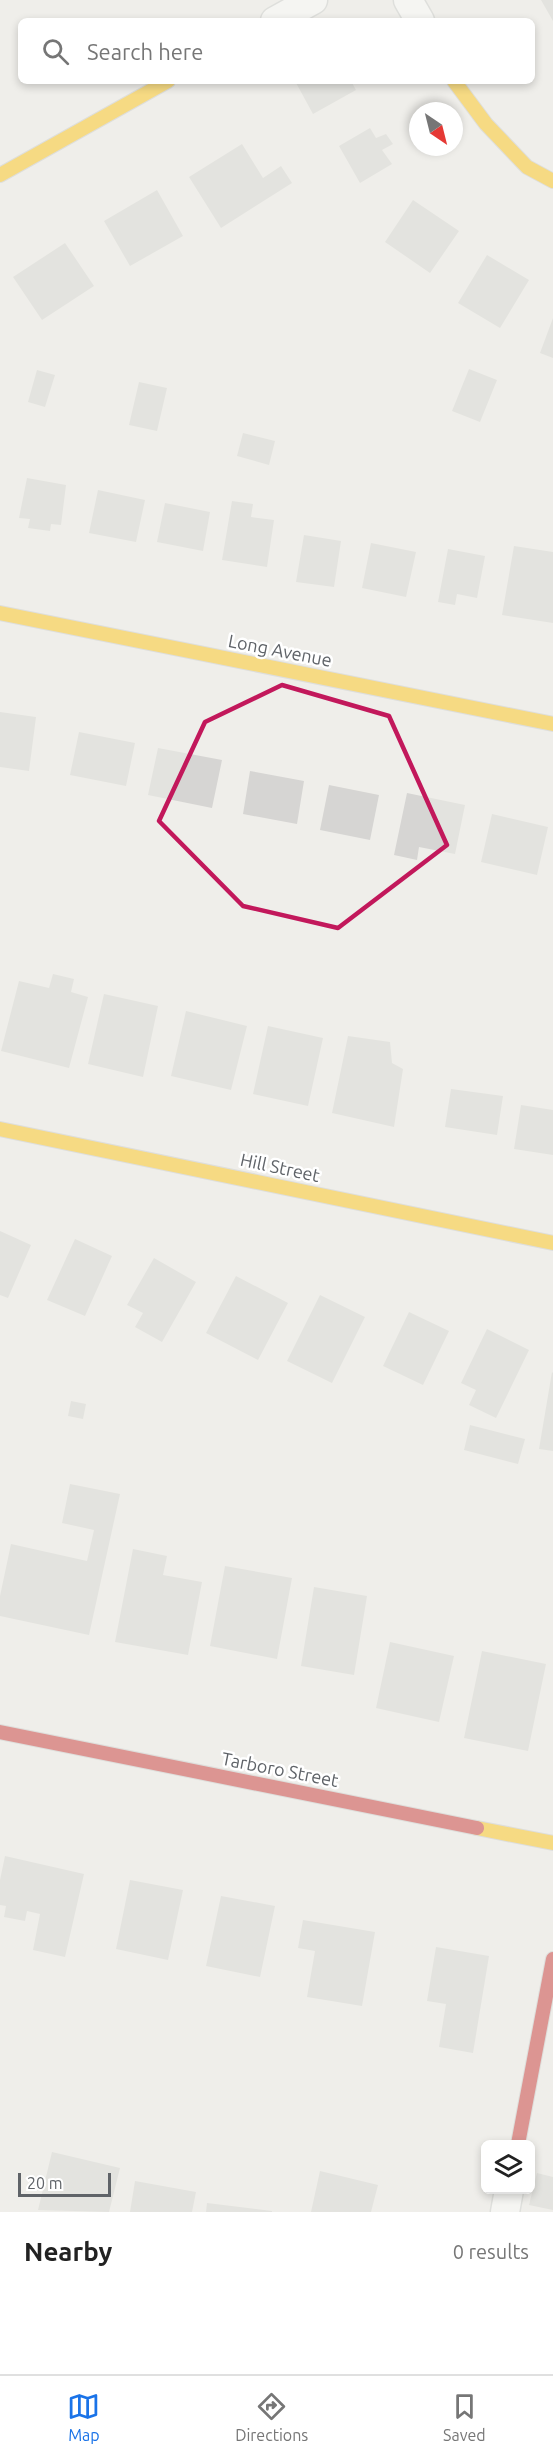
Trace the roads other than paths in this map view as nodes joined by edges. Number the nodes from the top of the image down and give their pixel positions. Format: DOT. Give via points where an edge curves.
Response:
graph roads {
  1 [pos="313,0"];
  2 [pos="408,0"];
  3 [pos="280,18"];
  4 [pos="418,18"];
  5 [pos="163,84"];
  6 [pos="456,84"];
  7 [pos="0,175"];
  8 [pos="553,181"];
  9 [pos="0,613"];
  10 [pos="553,724"];
  11 [pos="0,1129"];
  12 [pos="553,1243"];
  13 [pos="0,1732"];
  14 [pos="553,1843"];
  15 [pos="553,1959"];
  16 [pos="519,2140"];
  17 [pos="508,2194"];
  18 [pos="505,2212"];
  1 -- 3 [label="street"];
  2 -- 4 [label="street"];
  5 -- 7 [label="street"];
  6 -- 8 [label="street" via="486,124 527,167"];
  9 -- 10 [label="street, Long Avenue"];
  11 -- 12 [label="street, Hill Street"];
  13 -- 14 [label="street, Tarboro Street"];
  15 -- 16 [label="street"];
  17 -- 18 [label="street"];
}
